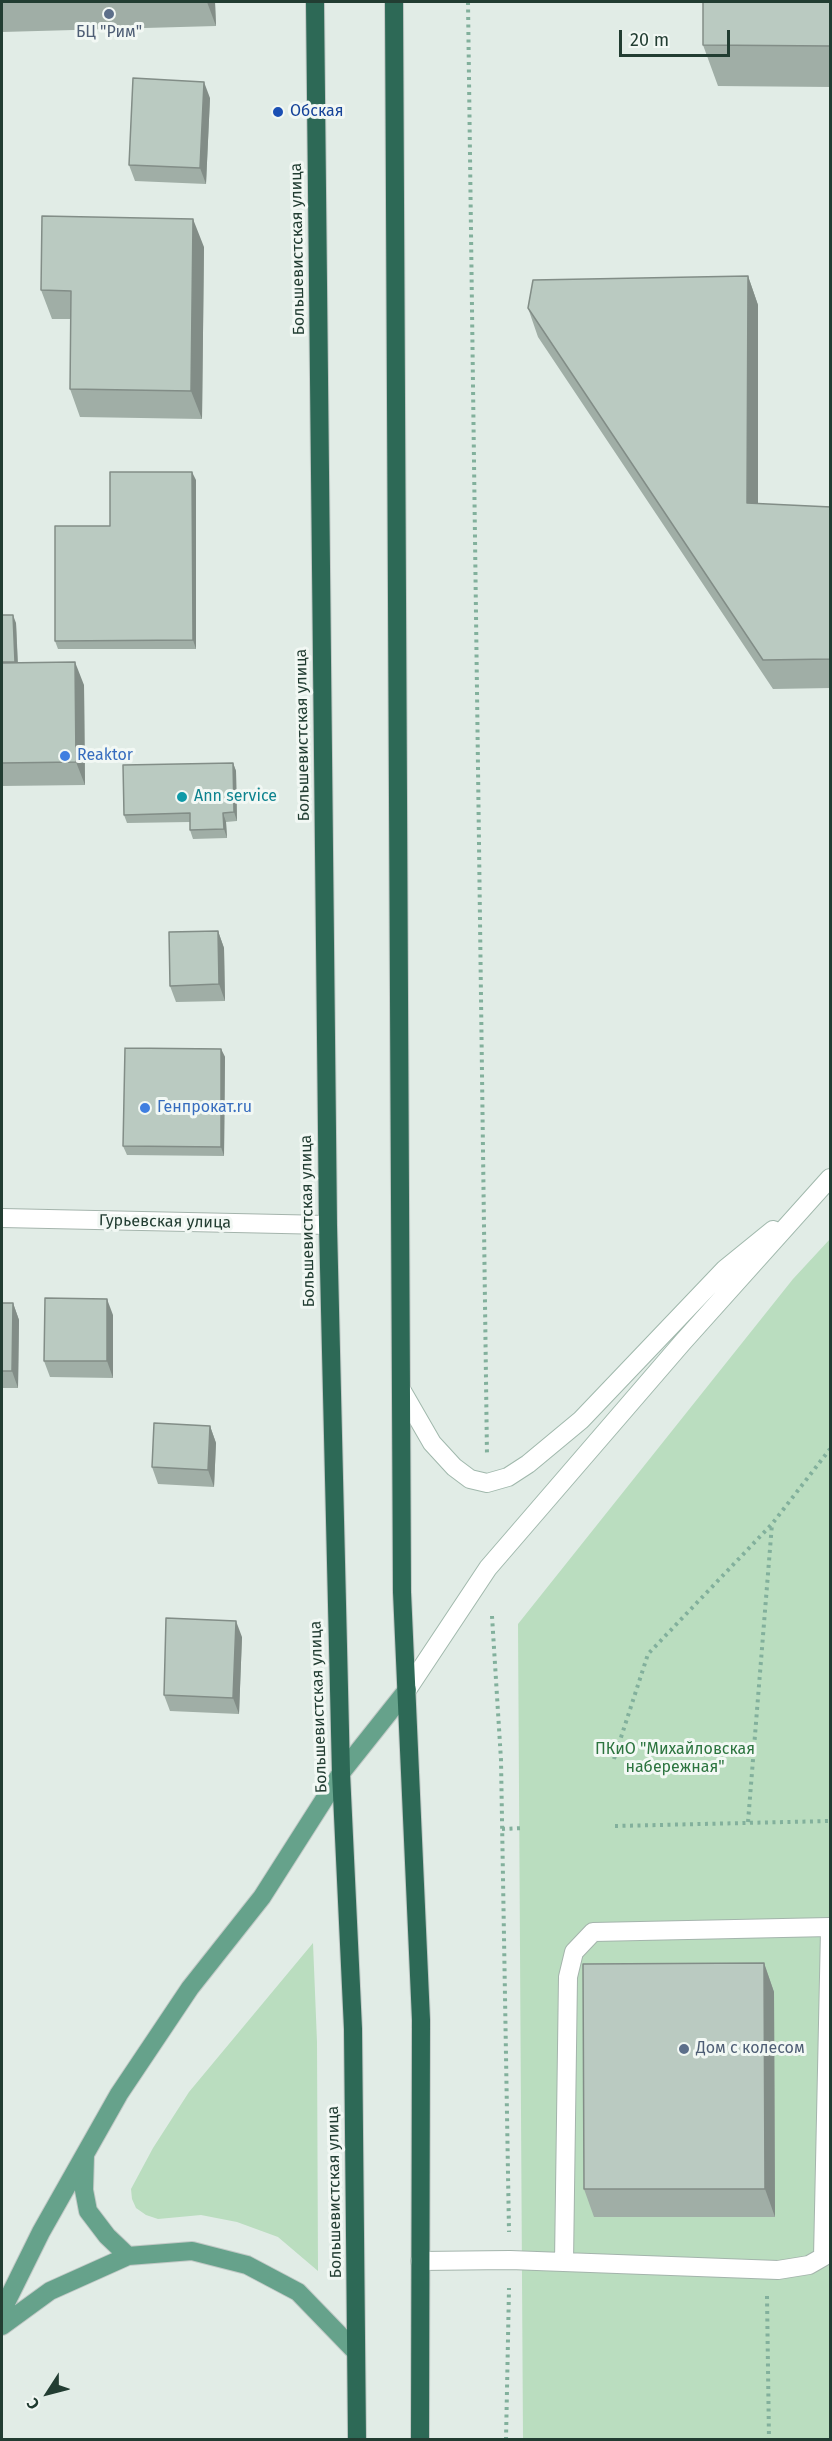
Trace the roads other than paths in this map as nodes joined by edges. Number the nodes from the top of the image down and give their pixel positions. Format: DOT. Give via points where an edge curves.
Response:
graph roads {
  1 [pos="315,2"];
  2 [pos="394,2"];
  3 [pos="826,1184"];
  4 [pos="2,1218"];
  5 [pos="327,1225"];
  6 [pos="402,1392"];
  7 [pos="407,1690"];
  8 [pos="341,1773"];
  9 [pos="831,1928"];
  10 [pos="85,2154"];
  11 [pos="128,2256"];
  12 [pos="420,2260"];
  13 [pos="564,2262"];
  14 [pos="2,2311"];
  15 [pos="2,2326"];
  16 [pos="356,2352"];
  17 [pos="357,2439"];
  18 [pos="420,2439"];
  1 -- 5 [label="highway, Большевистская улица"];
  2 -- 6 [label="highway"];
  3 -- 6 [label="street" via="724,1269 581,1420 508,1477 487,1482 470,1479 454,1467 432,1443"];
  3 -- 7 [label="street" via="682,1343 488,1568"];
  4 -- 5 [label="street, Гурьевская улица"];
  5 -- 8 [label="highway, Большевистская улица"];
  6 -- 7 [label="highway" via="402,1592"];
  7 -- 8 [label="main road"];
  7 -- 12 [label="highway" via="421,2020"];
  8 -- 10 [label="main road" via="262,1897 190,1988 119,2094"];
  8 -- 16 [label="highway, Большевистская улица" via="353,2029"];
  9 -- 13 [label="street" via="592,1932 574,1952 568,1977"];
  9 -- 13 [label="street" via="823,2256 809,2265 766,2270"];
  10 -- 11 [label="main road" via="88,2211"];
  10 -- 14 [label="main road"];
  11 -- 15 [label="main road" via="50,2291"];
  11 -- 16 [label="main road" via="192,2251 247,2265 298,2292"];
  12 -- 13 [label="street"];
  12 -- 18 [label="highway"];
  16 -- 17 [label="highway, Большевистская улица"];
}
